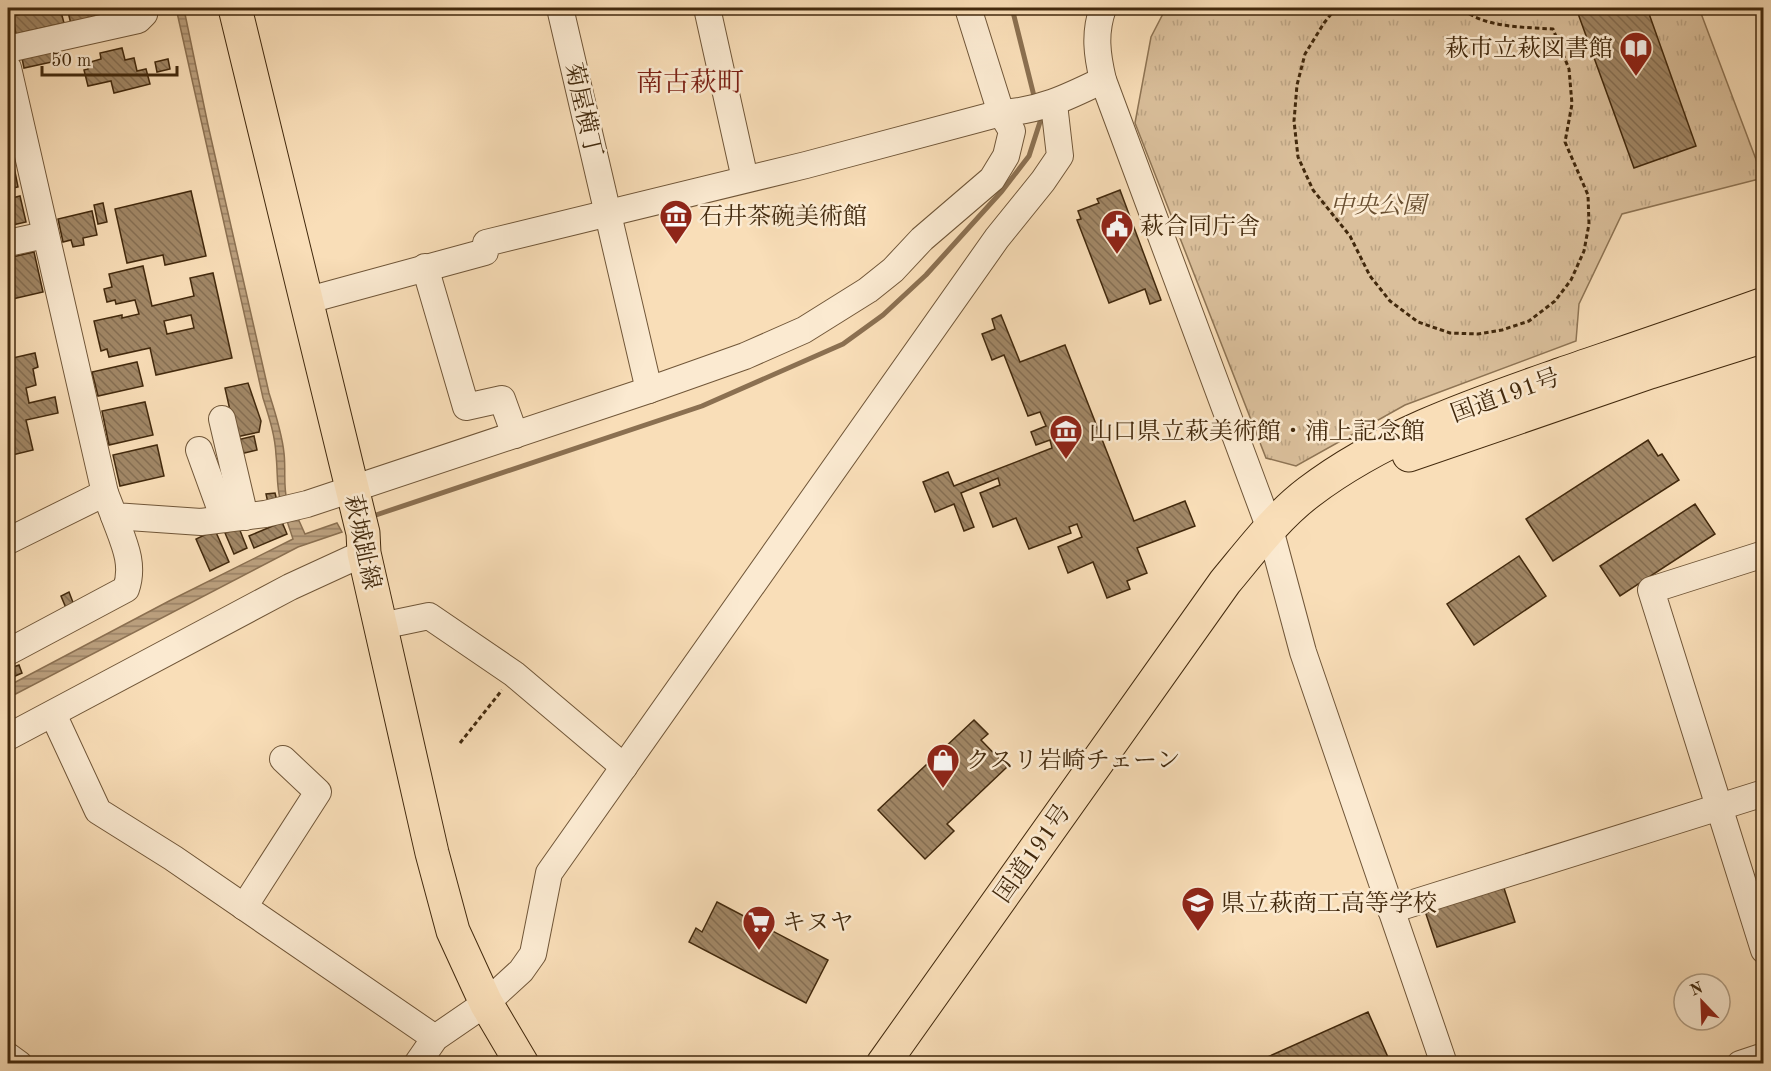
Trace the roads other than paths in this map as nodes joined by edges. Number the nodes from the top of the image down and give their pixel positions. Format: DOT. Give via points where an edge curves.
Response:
graph roads {
  1 [pos="142,8"];
  2 [pos="235,8"];
  3 [pos="560,8"];
  4 [pos="706,8"];
  5 [pos="968,8"];
  6 [pos="1103,8"];
  7 [pos="105,17"];
  8 [pos="8,50"];
  9 [pos="8,68"];
  10 [pos="1102,80"];
  11 [pos="1030,109"];
  12 [pos="745,179"];
  13 [pos="608,212"];
  14 [pos="45,235"];
  15 [pos="8,243"];
  16 [pos="425,267"];
  17 [pos="305,301"];
  18 [pos="1764,304"];
  19 [pos="1764,336"];
  20 [pos="649,390"];
  21 [pos="222,419"];
  22 [pos="515,435"];
  23 [pos="199,450"];
  24 [pos="352,488"];
  25 [pos="105,493"];
  26 [pos="114,516"];
  27 [pos="245,517"];
  28 [pos="1270,529"];
  29 [pos="8,541"];
  30 [pos="364,543"];
  31 [pos="1764,554"];
  32 [pos="381,626"];
  33 [pos="8,652"];
  34 [pos="53,714"];
  35 [pos="8,737"];
  36 [pos="283,759"];
  37 [pos="624,767"];
  38 [pos="1764,794"];
  39 [pos="1720,807"];
  40 [pos="244,907"];
  41 [pos="1391,910"];
  42 [pos="1764,950"];
  43 [pos="486,1003"];
  44 [pos="435,1038"];
  45 [pos="8,1056"];
  46 [pos="1764,1056"];
  47 [pos="19,1064"];
  48 [pos="417,1064"];
  49 [pos="522,1064"];
  50 [pos="883,1064"];
  51 [pos="1444,1064"];
  52 [pos="1740,1064"];
  1 -- 7 [label="street" via="144,14 138,20"];
  2 -- 17 [label="main road, 萩城趾線"];
  3 -- 13 [label="street, 菊屋横丁"];
  4 -- 12 [label="street"];
  5 -- 11 [label="street"];
  6 -- 10 [label="street" via="1097,31"];
  7 -- 8 [label="street"];
  9 -- 14 [label="street"];
  10 -- 11 [label="street"];
  10 -- 28 [label="street"];
  11 -- 12 [label="street"];
  11 -- 20 [label="street" via="1012,131 1006,156 992,179 868,290 804,330"];
  11 -- 37 [label="street" via="1060,156 997,238"];
  12 -- 13 [label="street"];
  13 -- 16 [label="street" via="486,243 485,252"];
  13 -- 20 [label="street, 菊屋横丁"];
  14 -- 15 [label="street"];
  14 -- 25 [label="street"];
  16 -- 17 [label="street"];
  16 -- 22 [label="street" via="466,407 502,399"];
  17 -- 24 [label="main road, 萩城趾線"];
  18 -- 28 [label="main road, 国道191号" via="1425,425 1388,443 1308,493"];
  19 -- 28 [label="main road, 国道191号" via="1412,454"];
  20 -- 22 [label="street"];
  21 -- 27 [label="street"];
  22 -- 24 [label="street"];
  23 -- 27 [label="street"];
  24 -- 27 [label="street" via="308,504"];
  24 -- 30 [label="main road, 萩城趾線"];
  25 -- 26 [label="street"];
  25 -- 29 [label="street"];
  26 -- 27 [label="street" via="201,522"];
  26 -- 33 [label="street" via="128,555 130,576 126,589"];
  28 -- 41 [label="street" via="1303,652"];
  28 -- 50 [label="main road, 国道191号" via="1225,582"];
  30 -- 32 [label="main road, 萩城趾線"];
  30 -- 34 [label="street"];
  31 -- 39 [label="street" via="1651,590"];
  32 -- 37 [label="street" via="429,616 514,674"];
  32 -- 43 [label="main road, 萩城趾線" via="453,931"];
  34 -- 35 [label="street"];
  34 -- 40 [label="street" via="98,811"];
  36 -- 40 [label="street" via="318,792"];
  37 -- 43 [label="street" via="549,873 533,954 521,971"];
  38 -- 39 [label="street"];
  39 -- 41 [label="street"];
  39 -- 42 [label="street"];
  40 -- 44 [label="street"];
  41 -- 51 [label="street"];
  43 -- 44 [label="street"];
  43 -- 49 [label="main road, 萩城趾線"];
  44 -- 48 [label="street"];
  45 -- 47 [label="street"];
  46 -- 52 [label="street"];
}
